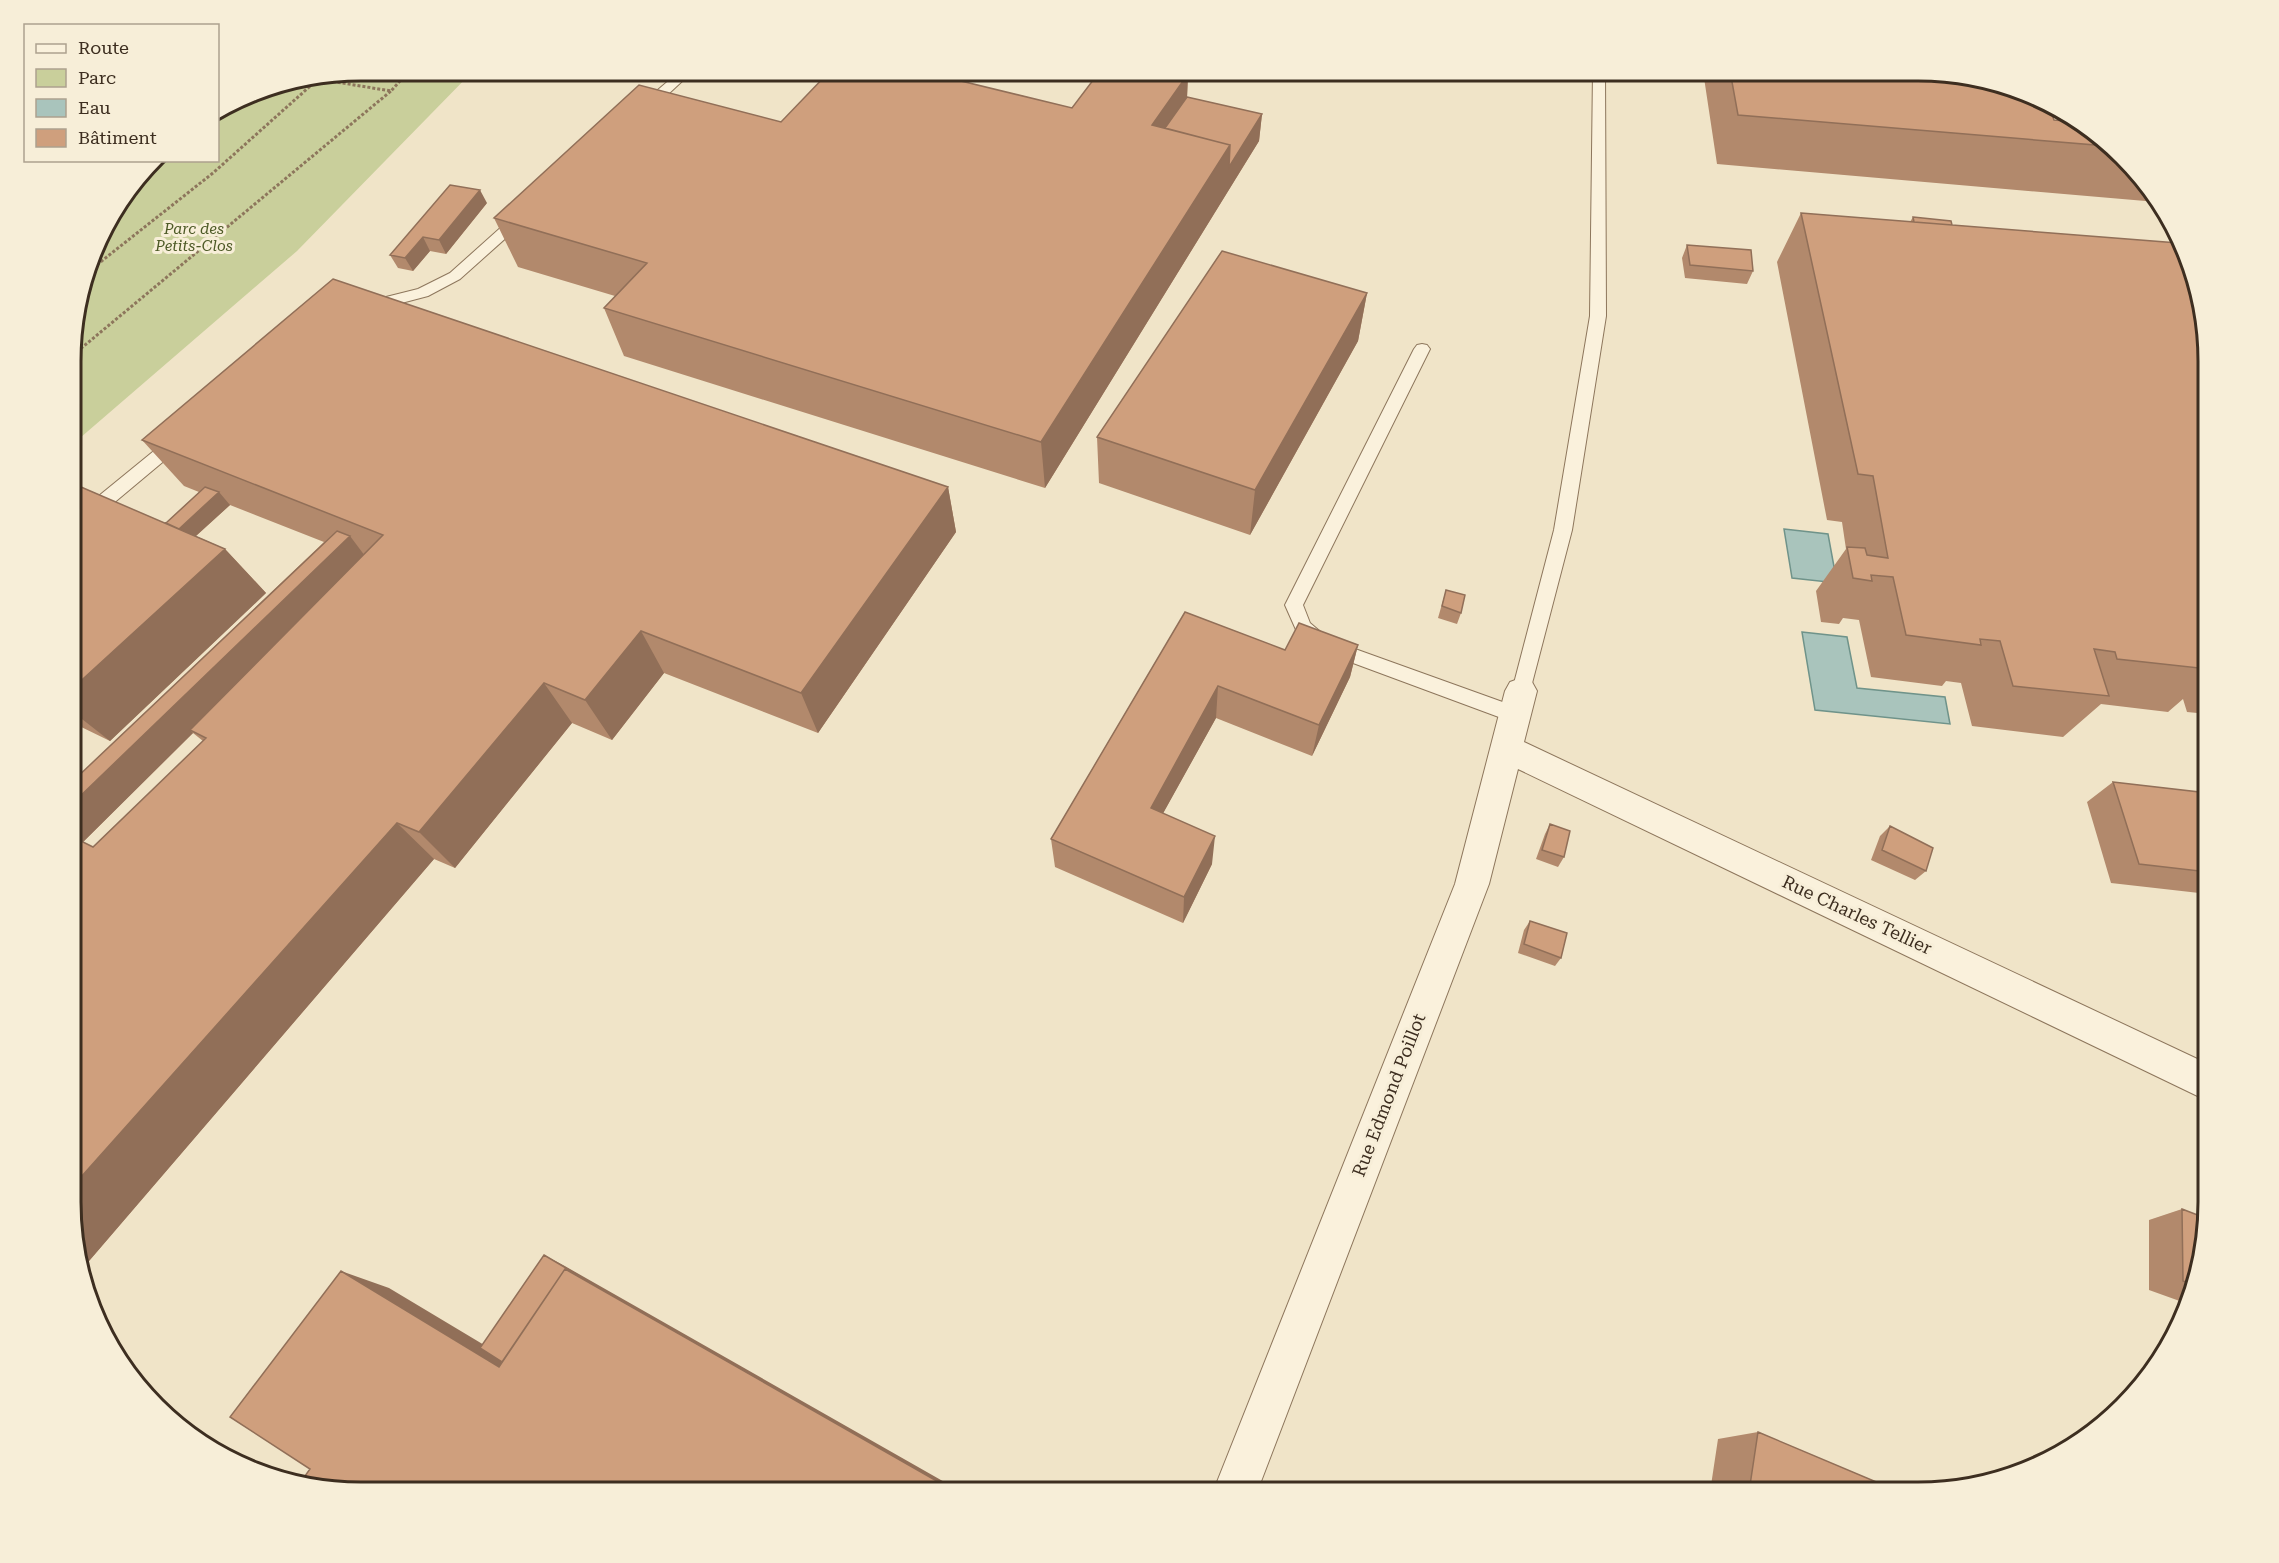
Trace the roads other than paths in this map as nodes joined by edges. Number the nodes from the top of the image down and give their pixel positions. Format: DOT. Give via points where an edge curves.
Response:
graph roads {
  1 [pos="676,81"];
  2 [pos="1599,81"];
  3 [pos="633,118"];
  4 [pos="535,205"];
  5 [pos="357,311"];
  6 [pos="1422,349"];
  7 [pos="188,431"];
  8 [pos="81,520"];
  9 [pos="1514,718"];
  10 [pos="2198,1078"];
  11 [pos="1239,1482"];
  1 -- 3 [label="lane"];
  2 -- 9 [label="lane" via="1598,316 1563,530"];
  4 -- 5 [label="lane" via="455,276 423,293"];
  6 -- 9 [label="lane" via="1294,605 1304,627 1324,645"];
  7 -- 8 [label="lane"];
  9 -- 10 [label="street, Rue Charles Tellier"];
  9 -- 11 [label="street, Rue Edmond Poillot" via="1472,884"];
}
